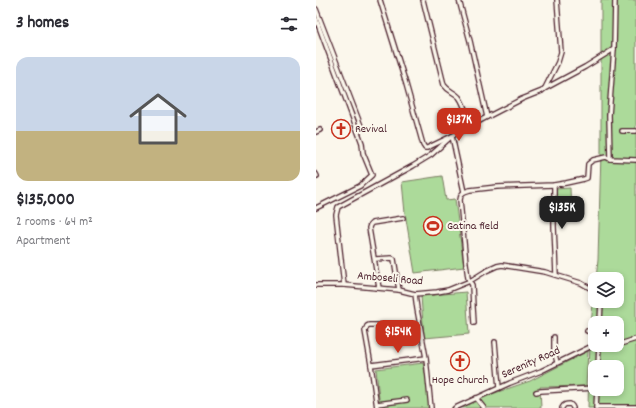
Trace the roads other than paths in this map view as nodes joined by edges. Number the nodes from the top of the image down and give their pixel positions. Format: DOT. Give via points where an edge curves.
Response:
graph roads {
  1 [pos="380,0"];
  2 [pos="423,0"];
  3 [pos="459,0"];
  4 [pos="557,0"];
  5 [pos="615,0"];
  6 [pos="316,9"];
  7 [pos="316,19"];
  8 [pos="614,49"];
  9 [pos="542,91"];
  10 [pos="486,117"];
  11 [pos="361,126"];
  12 [pos="471,126"];
  13 [pos="622,131"];
  14 [pos="636,131"];
  15 [pos="452,136"];
  16 [pos="610,159"];
  17 [pos="636,160"];
  18 [pos="554,184"];
  19 [pos="464,192"];
  20 [pos="316,208"];
  21 [pos="403,218"];
  22 [pos="374,259"];
  23 [pos="556,275"];
  24 [pos="470,281"];
  25 [pos="316,285"];
  26 [pos="344,285"];
  27 [pos="588,287"];
  28 [pos="379,288"];
  29 [pos="399,290"];
  30 [pos="415,294"];
  31 [pos="474,322"];
  32 [pos="384,325"];
  33 [pos="554,337"];
  34 [pos="636,339"];
  35 [pos="495,342"];
  36 [pos="624,343"];
  37 [pos="588,348"];
  38 [pos="426,358"];
  39 [pos="557,362"];
  40 [pos="372,365"];
  41 [pos="499,388"];
  42 [pos="588,388"];
  43 [pos="536,392"];
  44 [pos="596,396"];
  45 [pos="476,398"];
  46 [pos="407,400"];
  47 [pos="377,406"];
  48 [pos="597,407"];
  49 [pos="431,408"];
  50 [pos="455,408"];
  51 [pos="484,408"];
  52 [pos="562,408"];
  53 [pos="572,408"];
  54 [pos="636,408"];
  1 -- 15 [label="street" via="423,145 427,148"];
  2 -- 12 [label="street" via="444,85 462,101"];
  3 -- 10 [label="street"];
  4 -- 9 [label="street" via="561,52 555,70"];
  5 -- 8 [label="street"];
  6 -- 11 [label="street"];
  7 -- 20 [label="street" via="372,175 360,186"];
  8 -- 9 [label="street"];
  8 -- 16 [label="street" via="609,115"];
  9 -- 10 [label="street"];
  10 -- 12 [label="street"];
  12 -- 15 [label="street"];
  13 -- 14 [label="street"];
  15 -- 19 [label="street"];
  15 -- 26 [label="street" via="431,155 338,207 336,215"];
  16 -- 17 [label="street"];
  16 -- 18 [label="street" via="606,157 589,163 587,178"];
  18 -- 19 [label="street" via="492,187"];
  18 -- 23 [label="street"];
  19 -- 24 [label="street" via="460,200"];
  21 -- 22 [label="street" via="370,225"];
  22 -- 28 [label="street"];
  22 -- 29 [label="street" via="394,259"];
  23 -- 24 [label="street, Amboseli Road" via="502,265 486,270"];
  23 -- 27 [label="street, Amboseli Road"];
  24 -- 30 [label="street, Amboseli Road" via="448,290"];
  24 -- 31 [label="street"];
  25 -- 26 [label="street, Amboseli Road"];
  26 -- 28 [label="street, Amboseli Road"];
  28 -- 29 [label="street, Amboseli Road"];
  29 -- 30 [label="street, Amboseli Road"];
  30 -- 38 [label="street"];
  32 -- 40 [label="street" via="369,325 365,328"];
  33 -- 39 [label="street"];
  34 -- 36 [label="street, Serenity Road"];
  35 -- 41 [label="street"];
  37 -- 39 [label="street, Serenity Road"];
  38 -- 40 [label="street"];
  38 -- 49 [label="street"];
  39 -- 41 [label="street, Serenity Road"];
  40 -- 47 [label="street"];
  41 -- 45 [label="street, Serenity Road"];
  42 -- 43 [label="street"];
  44 -- 48 [label="street"];
  45 -- 50 [label="street, Serenity Road"];
  45 -- 51 [label="street"];
  46 -- 47 [label="street"];
  48 -- 54 [label="street"];
  52 -- 53 [label="street" via="566,404 570,404"];
}
